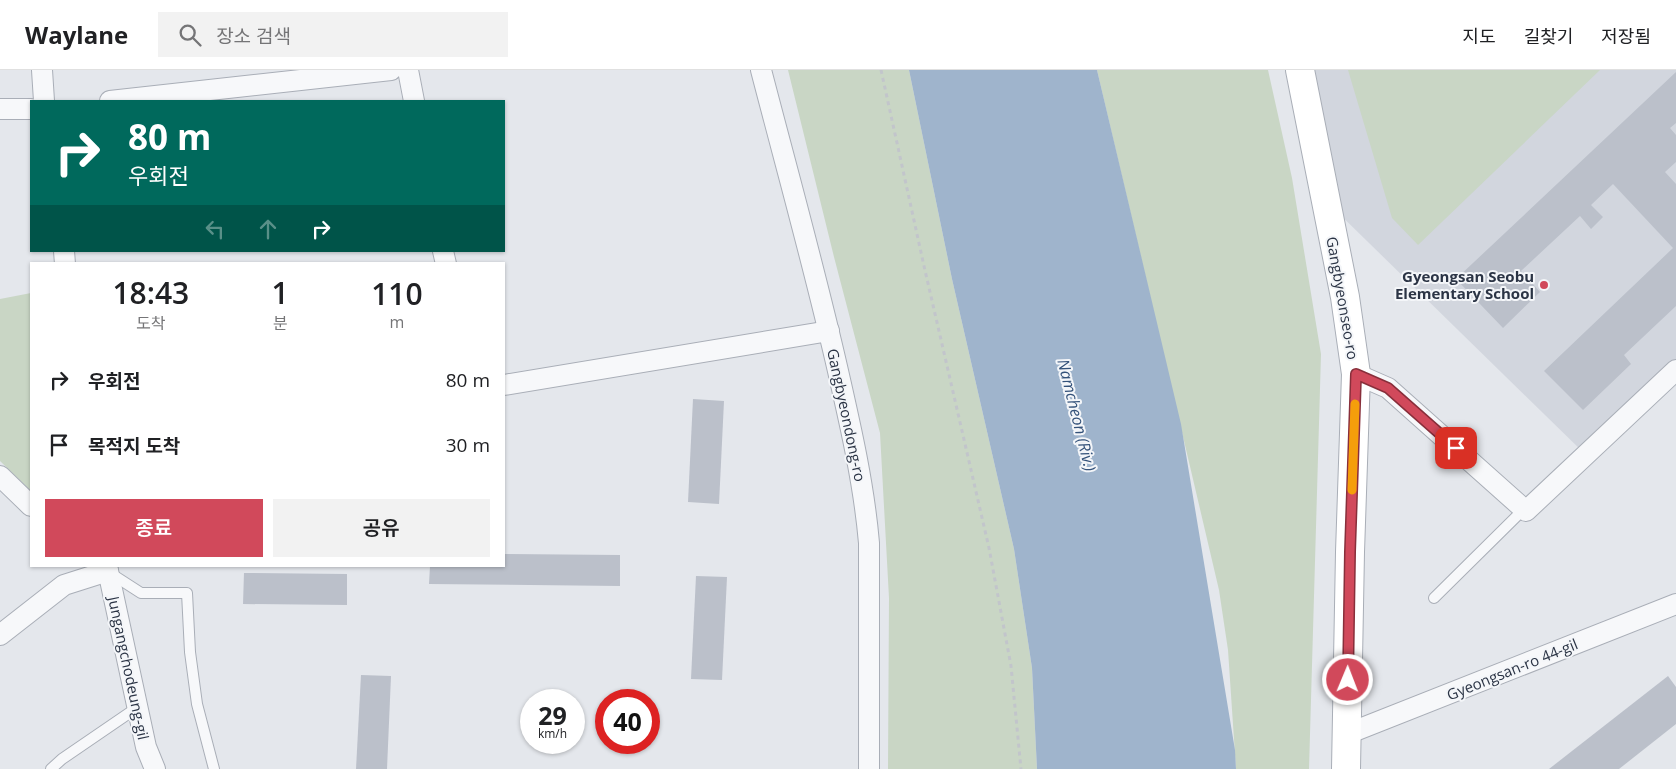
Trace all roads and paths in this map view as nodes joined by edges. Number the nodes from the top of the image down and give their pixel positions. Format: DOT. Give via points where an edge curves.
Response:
graph roads {
  1 [pos="42,70"];
  2 [pos="392,70"];
  3 [pos="408,70"];
  4 [pos="761,70"];
  5 [pos="882,70"];
  6 [pos="1300,70"];
  7 [pos="44,100"];
  8 [pos="119,100"];
  9 [pos="414,100"];
  10 [pos="0,109"];
  11 [pos="30,109"];
  12 [pos="829,331"];
  13 [pos="1676,370"];
  14 [pos="1356,374"];
  15 [pos="505,384"];
  16 [pos="0,476"];
  17 [pos="30,505"];
  18 [pos="1524,509"];
  19 [pos="105,568"];
  20 [pos="1434,598"];
  21 [pos="1676,604"];
  22 [pos="0,635"];
  23 [pos="138,707"];
  24 [pos="1347,734"];
  25 [pos="51,769"];
  26 [pos="155,769"];
  27 [pos="214,769"];
  28 [pos="869,769"];
  29 [pos="1021,769"];
  30 [pos="1346,769"];
  1 -- 7 [label="street"];
  2 -- 8 [label="street"];
  3 -- 9 [label="street"];
  4 -- 12 [label="street, Gangbyeondong-ro"];
  5 -- 29 [label="path" via="989,548 1011,666"];
  6 -- 14 [label="street, Gangbyeonseo-ro" via="1345,297"];
  10 -- 11 [label="street"];
  12 -- 15 [label="street"];
  12 -- 28 [label="street, Gangbyeondong-ro" via="851,427 869,543"];
  13 -- 18 [label="street" via="1526,511"];
  14 -- 18 [label="street" via="1388,388"];
  14 -- 24 [label="street, Gangbyeonseo-ro"];
  16 -- 17 [label="street"];
  18 -- 20 [label="lane"];
  19 -- 22 [label="street" via="64,585"];
  19 -- 23 [label="street, Jungangchodeung-gil"];
  19 -- 27 [label="lane" via="141,593 187,593 197,704"];
  21 -- 24 [label="street, Gyeongsan-ro 44-gil"];
  23 -- 25 [label="lane"];
  23 -- 26 [label="street, Jungangchodeung-gil" via="146,747"];
  24 -- 30 [label="street, Gangbyeonseo-ro"];
}
